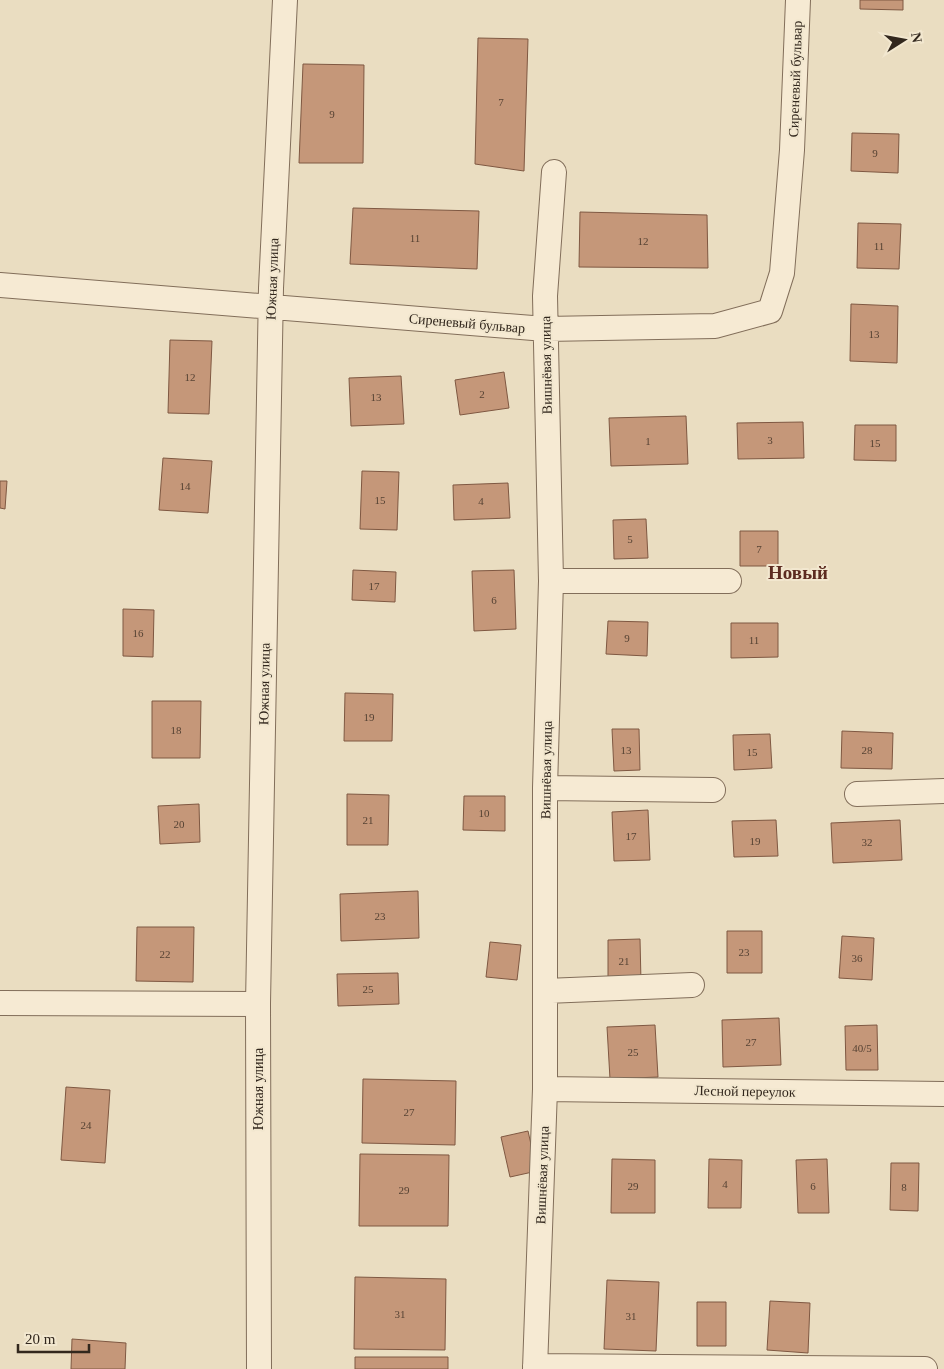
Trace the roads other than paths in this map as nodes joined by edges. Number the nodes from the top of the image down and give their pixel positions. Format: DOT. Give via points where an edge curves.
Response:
graph roads {
  1 [pos="285,0"];
  2 [pos="798,0"];
  3 [pos="554,172"];
  4 [pos="0,285"];
  5 [pos="271,308"];
  6 [pos="545,329"];
  7 [pos="551,581"];
  8 [pos="729,581"];
  9 [pos="545,788"];
  10 [pos="713,790"];
  11 [pos="944,791"];
  12 [pos="857,794"];
  13 [pos="692,985"];
  14 [pos="546,992"];
  15 [pos="0,1003"];
  16 [pos="258,1004"];
  17 [pos="545,1089"];
  18 [pos="944,1094"];
  19 [pos="535,1368"];
  20 [pos="259,1369"];
  21 [pos="925,1369"];
  1 -- 5 [label="street, Южная улица"];
  2 -- 6 [label="street, Сиреневый бульвар" via="792,150 782,273 770,311 715,326"];
  3 -- 6 [label="street, Вишнёвая улица"];
  4 -- 5 [label="street, Сиреневый бульвар"];
  5 -- 6 [label="street, Сиреневый бульвар"];
  5 -- 16 [label="street, Южная улица"];
  6 -- 7 [label="street, Вишнёвая улица"];
  7 -- 8 [label="street"];
  7 -- 9 [label="street, Вишнёвая улица"];
  9 -- 10 [label="street"];
  9 -- 14 [label="street, Вишнёвая улица"];
  11 -- 12 [label="street"];
  13 -- 14 [label="street"];
  14 -- 17 [label="street, Вишнёвая улица"];
  15 -- 16 [label="street"];
  16 -- 20 [label="street, Южная улица"];
  17 -- 18 [label="street, Лесной переулок"];
  17 -- 19 [label="street, Вишнёвая улица"];
  19 -- 21 [label="street"];
}
